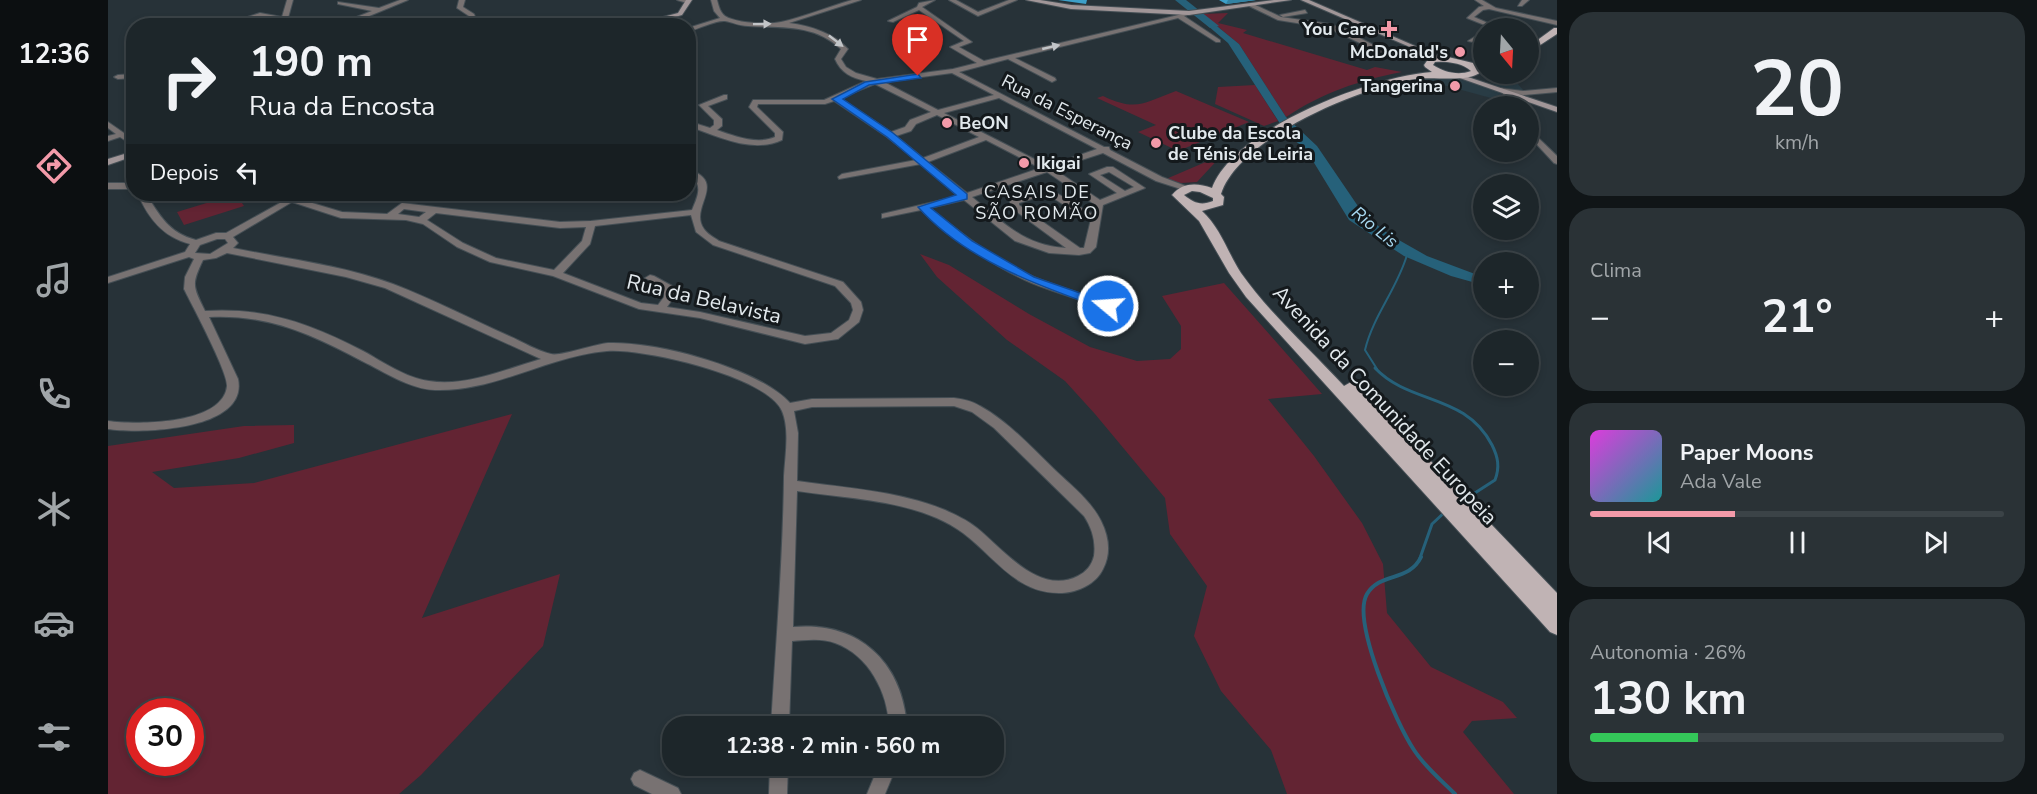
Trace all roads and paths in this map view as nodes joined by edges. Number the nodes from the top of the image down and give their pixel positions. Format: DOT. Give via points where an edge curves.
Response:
graph roads {
  1 [pos="290,0"];
  2 [pos="405,0"];
  3 [pos="462,0"];
  4 [pos="685,0"];
  5 [pos="714,0"];
  6 [pos="858,0"];
  7 [pos="932,0"];
  8 [pos="952,0"];
  9 [pos="1014,0"];
  10 [pos="1029,0"];
  11 [pos="1301,0"];
  12 [pos="1527,0"];
  13 [pos="1286,1"];
  14 [pos="1479,1"];
  15 [pos="340,3"];
  16 [pos="1490,3"];
  17 [pos="1520,5"];
  18 [pos="1317,6"];
  19 [pos="1254,7"];
  20 [pos="919,8"];
  21 [pos="380,10"];
  22 [pos="1166,11"];
  23 [pos="1189,12"];
  24 [pos="1305,12"];
  25 [pos="1273,16"];
  26 [pos="1178,17"];
  27 [pos="249,18"];
  28 [pos="278,18"];
  29 [pos="284,18"];
  30 [pos="359,18"];
  31 [pos="472,18"];
  32 [pos="667,18"];
  33 [pos="725,18"];
  34 [pos="1473,19"];
  35 [pos="891,21"];
  36 [pos="1557,23"];
  37 [pos="781,24"];
  38 [pos="696,27"];
  39 [pos="1366,28"];
  40 [pos="1557,30"];
  41 [pos="1342,32"];
  42 [pos="1557,40"];
  43 [pos="1218,41"];
  44 [pos="1539,43"];
  45 [pos="1539,52"];
  46 [pos="1009,57"];
  47 [pos="1394,57"];
  48 [pos="1442,59"];
  49 [pos="952,60"];
  50 [pos="984,64"];
  51 [pos="1427,64"];
  52 [pos="1473,65"];
  53 [pos="967,68"];
  54 [pos="1473,70"];
  55 [pos="953,71"];
  56 [pos="1448,74"];
  57 [pos="126,76"];
  58 [pos="1458,76"];
  59 [pos="118,77"];
  60 [pos="1052,80"];
  61 [pos="876,81"];
  62 [pos="1496,84"];
  63 [pos="1557,90"];
  64 [pos="1504,92"];
  65 [pos="999,96"];
  66 [pos="1507,96"];
  67 [pos="724,97"];
  68 [pos="837,99"];
  69 [pos="1557,110"];
  70 [pos="938,112"];
  71 [pos="1306,112"];
  72 [pos="108,124"];
  73 [pos="696,125"];
  74 [pos="1275,129"];
  75 [pos="712,130"];
  76 [pos="122,134"];
  77 [pos="890,135"];
  78 [pos="126,137"];
  79 [pos="987,137"];
  80 [pos="108,139"];
  81 [pos="1539,142"];
  82 [pos="1106,149"];
  83 [pos="126,156"];
  84 [pos="1557,161"];
  85 [pos="108,162"];
  86 [pos="923,162"];
  87 [pos="1048,169"];
  88 [pos="696,175"];
  89 [pos="842,177"];
  90 [pos="108,186"];
  91 [pos="126,186"];
  92 [pos="1186,189"];
  93 [pos="1124,194"];
  94 [pos="1215,194"];
  95 [pos="964,196"];
  96 [pos="146,201"];
  97 [pos="288,201"];
  98 [pos="308,201"];
  99 [pos="1099,202"];
  100 [pos="1192,206"];
  101 [pos="923,207"];
  102 [pos="1212,207"];
  103 [pos="434,210"];
  104 [pos="695,212"];
  105 [pos="885,216"];
  106 [pos="389,217"];
  107 [pos="1097,218"];
  108 [pos="421,220"];
  109 [pos="591,224"];
  110 [pos="228,236"];
  111 [pos="196,243"];
  112 [pos="226,250"];
  113 [pos="1079,252"];
  114 [pos="195,255"];
  115 [pos="556,274"];
  116 [pos="650,278"];
  117 [pos="108,279"];
  118 [pos="660,310"];
  119 [pos="203,314"];
  120 [pos="1120,315"];
  121 [pos="551,359"];
  122 [pos="788,408"];
  123 [pos="108,425"];
  124 [pos="1407,454"];
  125 [pos="791,485"];
  126 [pos="1475,527"];
  127 [pos="1557,606"];
  128 [pos="1557,626"];
  129 [pos="784,634"];
  130 [pos="780,716"];
  131 [pos="896,716"];
  132 [pos="779,776"];
  133 [pos="883,776"];
  134 [pos="640,778"];
  135 [pos="672,794"];
  136 [pos="778,794"];
  137 [pos="876,794"];
  1 -- 29 [label="street"];
  2 -- 21 [label="street"];
  3 -- 31 [label="street" via="460,8"];
  4 -- 32 [label="main road" via="682,13"];
  5 -- 33 [label="street" via="714,7"];
  6 -- 37 [label="street"];
  7 -- 20 [label="street"];
  8 -- 9 [label="street" via="978,14"];
  10 -- 22 [label="main road" via="1065,6"];
  11 -- 13 [label="main road"];
  11 -- 18 [label="main road"];
  12 -- 17 [label="street"];
  13 -- 18 [label="main road"];
  13 -- 19 [label="main road"];
  14 -- 16 [label="street"];
  15 -- 21 [label="street"];
  16 -- 34 [label="street" via="1470,18"];
  16 -- 36 [label="street"];
  18 -- 39 [label="main road"];
  18 -- 48 [label="main road"];
  19 -- 23 [label="main road"];
  19 -- 25 [label="street"];
  20 -- 35 [label="street"];
  20 -- 50 [label="street" via="969,42 953,47"];
  21 -- 30 [label="street"];
  22 -- 23 [label="main road"];
  22 -- 26 [label="street"];
  23 -- 26 [label="street"];
  24 -- 25 [label="street"];
  25 -- 41 [label="street" via="1328,25"];
  26 -- 43 [label="street"];
  46 -- 26 [label="street, one-way"];
  27 -- 28 [label="street"];
  33 -- 37 [label="street, one-way" via="743,24"];
  33 -- 38 [label="street"];
  37 -- 61 [label="street, one-way" via="829,35 845,49 838,59 840,64 858,78"];
  39 -- 41 [label="street"];
  39 -- 51 [label="main road" via="1417,53"];
  40 -- 44 [label="main road"];
  41 -- 47 [label="street"];
  42 -- 45 [label="main road"];
  46 -- 50 [label="street"];
  46 -- 60 [label="street"];
  48 -- 51 [label="main road"];
  48 -- 52 [label="main road"];
  49 -- 53 [label="street"];
  50 -- 53 [label="street"];
  51 -- 56 [label="main road"];
  51 -- 71 [label="main road" via="1415,72 1349,89"];
  53 -- 55 [label="street"];
  54 -- 58 [label="main road"];
  55 -- 61 [label="street"];
  55 -- 65 [label="street, Rua da Esperança"];
  56 -- 58 [label="main road"];
  56 -- 71 [label="main road" via="1369,88"];
  57 -- 59 [label="street"];
  58 -- 64 [label="main road"];
  61 -- 68 [label="street"];
  61 -- 70 [label="street"];
  62 -- 64 [label="main road"];
  63 -- 64 [label="street"];
  64 -- 66 [label="street"];
  64 -- 69 [label="main road"];
  65 -- 70 [label="street"];
  65 -- 82 [label="street, Rua da Esperança"];
  67 -- 75 [label="street" via="703,105 718,119 718,126"];
  68 -- 75 [label="street" via="754,103 753,107 779,132 779,138 771,143 753,143"];
  68 -- 77 [label="street"];
  70 -- 77 [label="street"];
  70 -- 79 [label="street"];
  71 -- 74 [label="main road"];
  72 -- 76 [label="street"];
  73 -- 75 [label="street"];
  74 -- 92 [label="main road" via="1238,147 1206,181"];
  74 -- 94 [label="main road" via="1240,156 1218,182"];
  76 -- 78 [label="street"];
  76 -- 80 [label="street"];
  77 -- 86 [label="street"];
  79 -- 86 [label="street"];
  79 -- 87 [label="street"];
  81 -- 84 [label="street"];
  82 -- 87 [label="street"];
  82 -- 92 [label="street, Rua da Esperança"];
  83 -- 85 [label="main road"];
  86 -- 89 [label="street"];
  86 -- 95 [label="street"];
  87 -- 95 [label="street"];
  87 -- 99 [label="street"];
  88 -- 104 [label="street" via="705,186"];
  90 -- 91 [label="street"];
  92 -- 94 [label="main road"];
  92 -- 100 [label="main road, Avenida da Comunidade Europeia" via="1179,198"];
  93 -- 99 [label="street"];
  94 -- 102 [label="main road" via="1219,203"];
  95 -- 101 [label="street"];
  95 -- 113 [label="street" via="1018,239 1036,248"];
  96 -- 111 [label="street" via="163,229 173,237"];
  97 -- 110 [label="street"];
  98 -- 106 [label="street, Rua da Belavista" via="341,215"];
  99 -- 107 [label="street"];
  100 -- 102 [label="main road"];
  100 -- 124 [label="main road, Avenida da Comunidade Europeia" via="1251,294"];
  101 -- 105 [label="street"];
  101 -- 120 [label="street" via="996,261 1030,279 1108,306"];
  102 -- 124 [label="main road, Avenida da Comunidade Europeia" via="1238,260 1265,296"];
  103 -- 106 [label="street" via="402,206"];
  103 -- 108 [label="street"];
  103 -- 109 [label="street" via="545,224"];
  104 -- 109 [label="street"];
  104 -- 118 [label="street, Rua da Belavista" via="699,230 716,243 838,284 853,296 857,316 834,336 805,340 700,315"];
  106 -- 108 [label="street, Rua da Belavista"];
  107 -- 113 [label="street" via="1092,247"];
  107 -- 113 [label="street" via="1048,191 1014,201 1014,206"];
  108 -- 115 [label="street, Rua da Belavista" via="492,260"];
  109 -- 115 [label="street" via="587,242"];
  110 -- 111 [label="street"];
  110 -- 112 [label="street" via="232,243"];
  111 -- 114 [label="street"];
  112 -- 114 [label="street"];
  112 -- 121 [label="street" via="389,286"];
  114 -- 117 [label="street"];
  114 -- 119 [label="street" via="189,283"];
  115 -- 118 [label="street, Rua da Belavista" via="626,302"];
  116 -- 118 [label="street" via="669,287 669,297"];
  119 -- 121 [label="street" via="233,311 280,319 423,385 463,383"];
  119 -- 123 [label="street" via="233,381 229,398 203,416 174,425 135,430"];
  121 -- 122 [label="street" via="607,347 638,347 753,380 778,396"];
  122 -- 125 [label="street"];
  122 -- 125 [label="street" via="824,403 954,402 973,407 1087,510 1097,526 1101,557 1095,571 1074,585 1039,584 1022,577 986,542 944,515 904,503"];
  124 -- 126 [label="main road, Avenida da Comunidade Europeia"];
  125 -- 129 [label="street"];
  126 -- 127 [label="main road, Avenida da Comunidade Europeia"];
  126 -- 128 [label="main road, Avenida da Comunidade Europeia"];
  129 -- 130 [label="street"];
  129 -- 131 [label="street" via="826,634 858,648 886,682"];
  132 -- 136 [label="street"];
  133 -- 137 [label="street"];
  134 -- 135 [label="street"];
}
